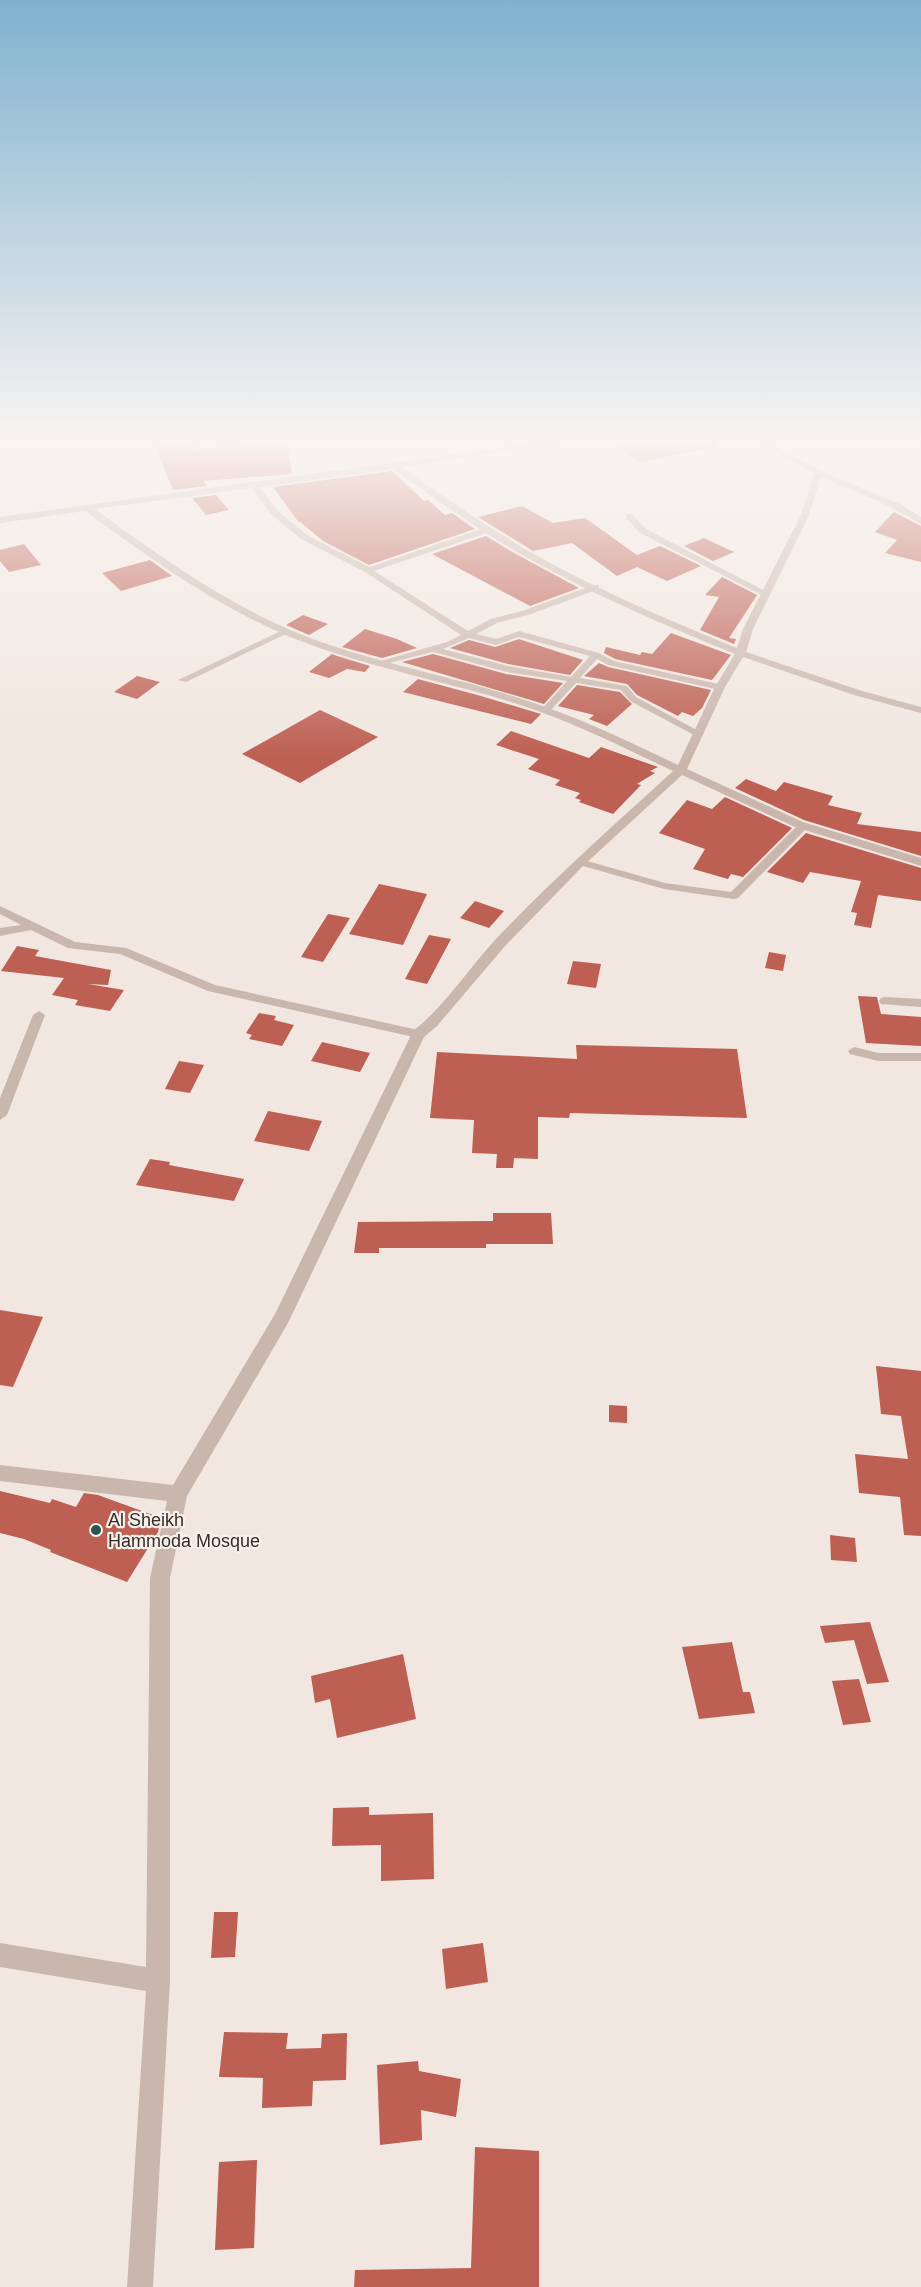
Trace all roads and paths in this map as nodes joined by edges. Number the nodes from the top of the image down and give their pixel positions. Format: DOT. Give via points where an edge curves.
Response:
graph roads {
  1 [pos="139,546"];
  2 [pos="321,546"];
  3 [pos="440,546"];
  4 [pos="513,546"];
  5 [pos="672,546"];
  6 [pos="789,546"];
  7 [pos="368,570"];
  8 [pos="597,587"];
  9 [pos="765,593"];
  10 [pos="286,632"];
  11 [pos="466,634"];
  12 [pos="433,649"];
  13 [pos="741,653"];
  14 [pos="596,655"];
  15 [pos="384,663"];
  16 [pos="183,680"];
  17 [pos="573,681"];
  18 [pos="720,687"];
  19 [pos="546,710"];
  20 [pos="921,710"];
  21 [pos="699,734"];
  22 [pos="682,769"];
  23 [pos="803,826"];
  24 [pos="580,862"];
  25 [pos="921,862"];
  26 [pos="0,910"];
  27 [pos="32,926"];
  28 [pos="0,932"];
  29 [pos="885,1000"];
  30 [pos="921,1003"];
  31 [pos="39,1016"];
  32 [pos="418,1034"];
  33 [pos="854,1051"];
  34 [pos="921,1058"];
  35 [pos="0,1115"];
  36 [pos="0,1473"];
  37 [pos="178,1494"];
  38 [pos="0,1955"];
  39 [pos="158,1981"];
  40 [pos="140,2287"];
  1 -- 10 [label="street" via="216,597"];
  2 -- 7 [label="lane"];
  3 -- 7 [label="lane"];
  4 -- 8 [label="street"];
  5 -- 9 [label="lane"];
  6 -- 9 [label="street"];
  7 -- 11 [label="lane"];
  8 -- 11 [label="lane"];
  8 -- 13 [label="street" via="662,621"];
  9 -- 13 [label="street"];
  10 -- 15 [label="street"];
  10 -- 16 [label="lane"];
  11 -- 12 [label="lane"];
  11 -- 14 [label="lane" via="496,642 519,634"];
  12 -- 15 [label="lane"];
  12 -- 17 [label="lane" via="507,669"];
  13 -- 18 [label="street"];
  13 -- 20 [label="street"];
  14 -- 17 [label="lane"];
  14 -- 18 [label="lane" via="611,663"];
  15 -- 19 [label="street"];
  17 -- 19 [label="lane"];
  17 -- 21 [label="lane" via="624,688 633,699"];
  18 -- 21 [label="street"];
  19 -- 22 [label="street"];
  21 -- 22 [label="street"];
  22 -- 23 [label="street"];
  22 -- 24 [label="street"];
  23 -- 24 [label="lane" via="734,896 664,886"];
  23 -- 25 [label="street"];
  24 -- 32 [label="street"];
  26 -- 27 [label="lane"];
  27 -- 28 [label="lane"];
  27 -- 32 [label="lane" via="72,945 122,951 212,988"];
  29 -- 30 [label="lane"];
  31 -- 35 [label="lane"];
  32 -- 37 [label="street" via="282,1318"];
  33 -- 34 [label="lane" via="878,1057"];
  36 -- 37 [label="street"];
  37 -- 39 [label="street" via="160,1578"];
  38 -- 39 [label="street"];
  39 -- 40 [label="street"];
}
